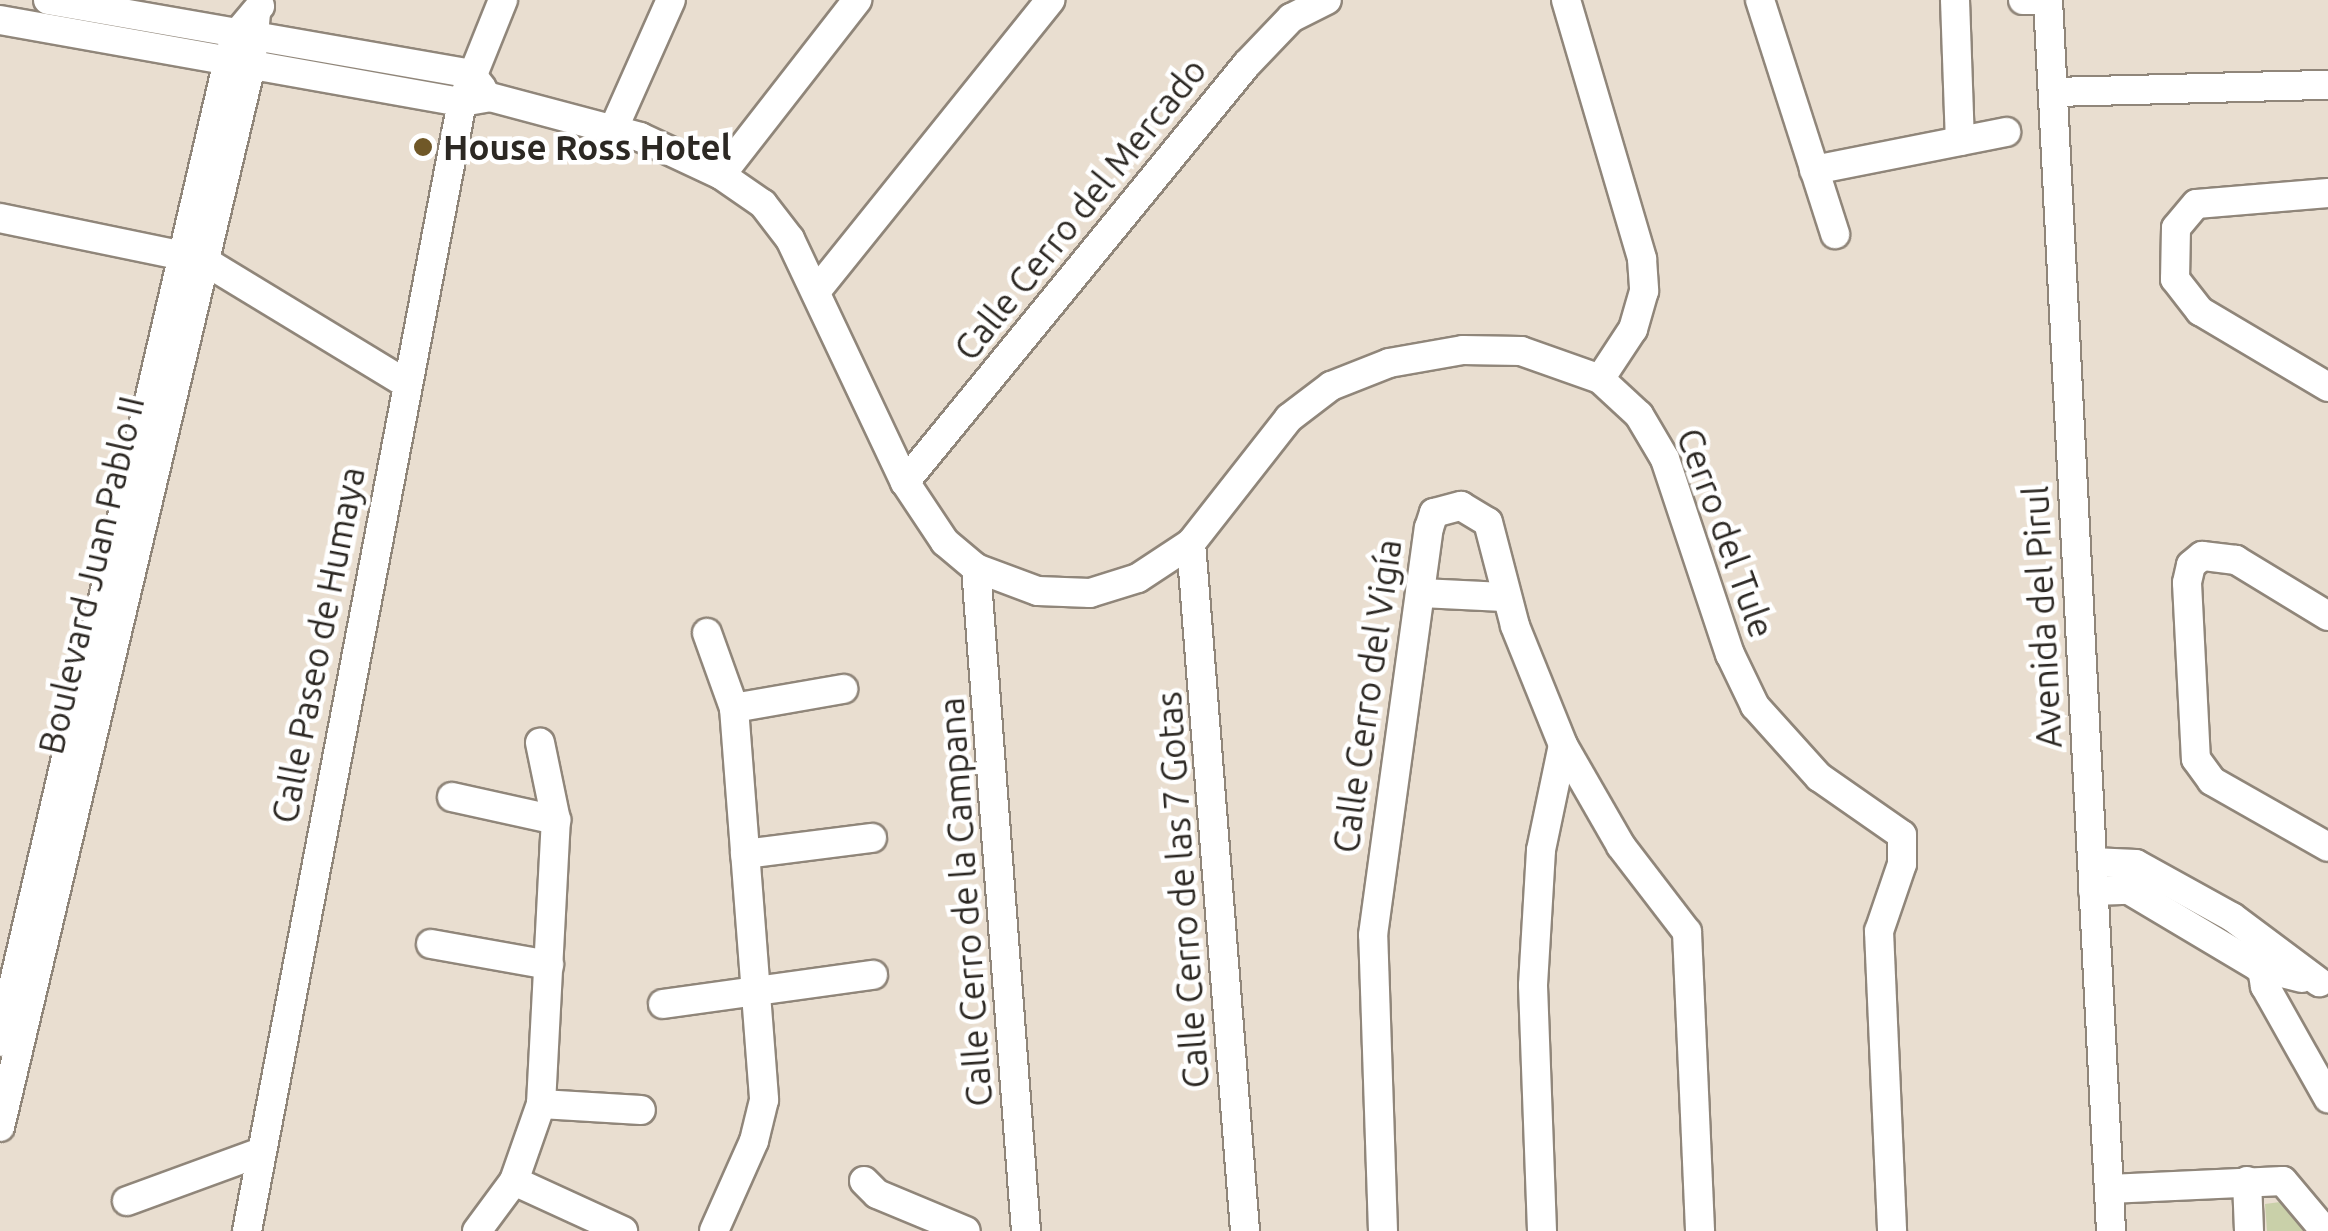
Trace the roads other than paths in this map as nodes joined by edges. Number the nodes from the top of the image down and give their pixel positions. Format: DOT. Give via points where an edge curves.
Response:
graph roads {
  1 [pos="48,0"];
  2 [pos="503,0"];
  3 [pos="671,0"];
  4 [pos="858,0"];
  5 [pos="1050,0"];
  6 [pos="1327,0"];
  7 [pos="1566,0"];
  8 [pos="1760,0"];
  9 [pos="1955,0"];
  10 [pos="2023,0"];
  11 [pos="2048,0"];
  12 [pos="6,13"];
  13 [pos="248,36"];
  14 [pos="471,74"];
  15 [pos="2328,84"];
  16 [pos="2054,92"];
  17 [pos="476,99"];
  18 [pos="613,130"];
  19 [pos="2006,132"];
  20 [pos="1960,141"];
  21 [pos="1814,170"];
  22 [pos="721,176"];
  23 [pos="2328,193"];
  24 [pos="0,218"];
  25 [pos="1835,234"];
  26 [pos="192,257"];
  27 [pos="818,289"];
  28 [pos="1600,379"];
  29 [pos="405,383"];
  30 [pos="2328,386"];
  31 [pos="906,482"];
  32 [pos="1191,543"];
  33 [pos="976,568"];
  34 [pos="1420,592"];
  35 [pos="1505,597"];
  36 [pos="2328,616"];
  37 [pos="707,633"];
  38 [pos="843,688"];
  39 [pos="734,708"];
  40 [pos="540,742"];
  41 [pos="1563,745"];
  42 [pos="452,797"];
  43 [pos="556,820"];
  44 [pos="872,838"];
  45 [pos="2328,846"];
  46 [pos="745,854"];
  47 [pos="2092,862"];
  48 [pos="2093,891"];
  49 [pos="431,944"];
  50 [pos="2259,954"];
  51 [pos="549,965"];
  52 [pos="874,975"];
  53 [pos="2324,983"];
  54 [pos="758,991"];
  55 [pos="663,1004"];
  56 [pos="0,1044"];
  57 [pos="2328,1098"];
  58 [pos="541,1104"];
  59 [pos="641,1110"];
  60 [pos="0,1128"];
  61 [pos="261,1152"];
  62 [pos="2248,1181"];
  63 [pos="514,1182"];
  64 [pos="864,1182"];
  65 [pos="2109,1189"];
  66 [pos="127,1201"];
  67 [pos="620,1230"];
  68 [pos="247,1231"];
  69 [pos="476,1231"];
  70 [pos="714,1231"];
  71 [pos="966,1231"];
  72 [pos="1026,1231"];
  73 [pos="1246,1231"];
  74 [pos="1383,1231"];
  75 [pos="1542,1231"];
  76 [pos="1700,1231"];
  77 [pos="1892,1231"];
  78 [pos="2111,1231"];
  79 [pos="2249,1231"];
  80 [pos="2324,1231"];
  1 -- 13 [label="street"];
  2 -- 14 [label="street, Calle Paseo de Humaya"];
  3 -- 18 [label="street"];
  4 -- 22 [label="street"];
  5 -- 27 [label="street"];
  6 -- 31 [label="street, Calle Cerro del Mercado" via="1292,18 1247,64"];
  7 -- 28 [label="street" via="1642,259 1644,291 1633,329"];
  8 -- 21 [label="street"];
  9 -- 20 [label="street"];
  10 -- 11 [label="street"];
  11 -- 16 [label="street, Avenida del Pirul"];
  12 -- 13 [label="street"];
  13 -- 14 [label="street"];
  13 -- 17 [label="street"];
  13 -- 26 [label="street, Boulevard Juan Pablo II"];
  14 -- 17 [label="street, Calle Paseo de Humaya"];
  15 -- 16 [label="street"];
  16 -- 47 [label="street, Avenida del Pirul"];
  17 -- 18 [label="street"];
  17 -- 29 [label="street, Calle Paseo de Humaya"];
  18 -- 22 [label="street"];
  19 -- 20 [label="street"];
  20 -- 21 [label="street"];
  21 -- 25 [label="street"];
  22 -- 27 [label="street" via="763,204"];
  23 -- 30 [label="street" via="2210,198 2176,228 2174,279 2200,312"];
  24 -- 26 [label="street"];
  26 -- 29 [label="street"];
  26 -- 56 [label="street, Boulevard Juan Pablo II"];
  26 -- 60 [label="street, Boulevard Juan Pablo II"];
  27 -- 31 [label="street"];
  28 -- 32 [label="street, Cerro del Tule" via="1520,350 1463,350 1389,363 1346,380 1288,418"];
  28 -- 77 [label="street, Cerro del Tule" via="1640,415 1666,459 1730,654 1755,706 1818,777 1896,828 1904,851 1879,930"];
  29 -- 61 [label="street, Calle Paseo de Humaya"];
  31 -- 33 [label="street" via="945,542"];
  32 -- 33 [label="street, Cerro del Tule" via="1138,578 1090,593 1038,591"];
  32 -- 73 [label="street, Calle Cerro de las 7 Gotas"];
  33 -- 72 [label="street, Calle Cerro de la Campana"];
  34 -- 35 [label="street"];
  34 -- 35 [label="street, Calle Cerro del Vigía" via="1434,513 1461,506 1488,522"];
  34 -- 74 [label="street, Calle Cerro del Vigía" via="1373,936"];
  35 -- 41 [label="street, Calle Cerro del Vigía"];
  36 -- 45 [label="street" via="2236,560 2202,556 2186,583 2196,759 2212,780"];
  37 -- 39 [label="street"];
  38 -- 39 [label="street"];
  39 -- 46 [label="street"];
  40 -- 43 [label="street"];
  41 -- 75 [label="street" via="1542,850 1536,931"];
  41 -- 76 [label="street, Calle Cerro del Vigía" via="1622,846 1687,932"];
  42 -- 43 [label="street"];
  43 -- 51 [label="street"];
  44 -- 46 [label="street"];
  46 -- 54 [label="street"];
  47 -- 48 [label="street, Avenida del Pirul"];
  47 -- 50 [label="street" via="2136,864 2232,917"];
  48 -- 50 [label="street" via="2129,890"];
  48 -- 65 [label="street, Avenida del Pirul"];
  49 -- 51 [label="street"];
  50 -- 53 [label="street"];
  50 -- 57 [label="street"];
  51 -- 58 [label="street"];
  52 -- 54 [label="street"];
  54 -- 55 [label="street"];
  54 -- 70 [label="street" via="760,1124"];
  58 -- 59 [label="street"];
  58 -- 63 [label="street"];
  61 -- 66 [label="street"];
  61 -- 68 [label="street, Calle Paseo de Humaya"];
  62 -- 65 [label="street"];
  62 -- 79 [label="street"];
  62 -- 80 [label="street" via="2283,1181"];
  63 -- 67 [label="street"];
  63 -- 69 [label="street"];
  64 -- 71 [label="street" via="877,1194"];
  65 -- 78 [label="street, Avenida del Pirul"];
}
